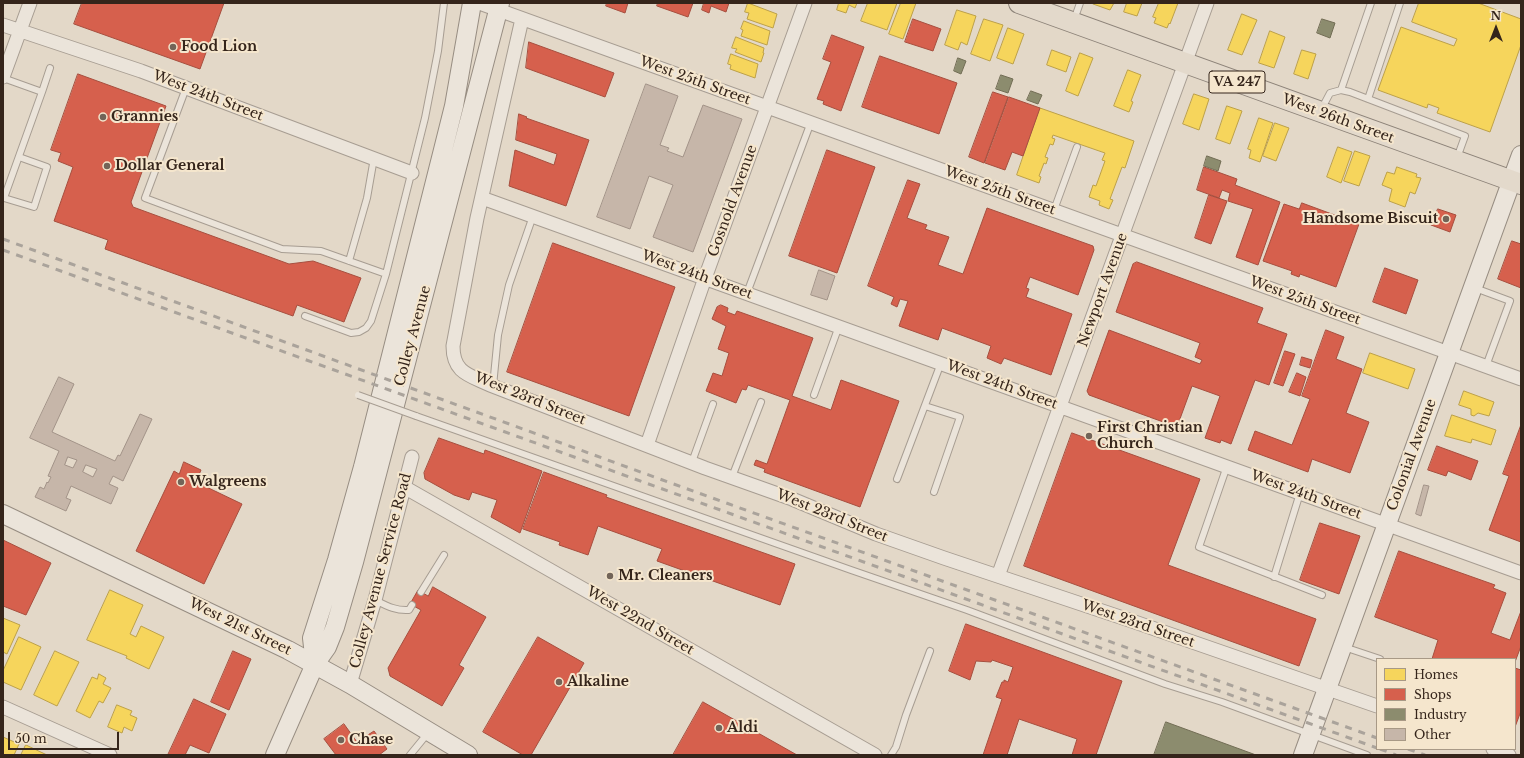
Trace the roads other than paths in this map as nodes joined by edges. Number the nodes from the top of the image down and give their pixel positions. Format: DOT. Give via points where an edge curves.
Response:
graph roads {
  1 [pos="30,3"];
  2 [pos="444,3"];
  3 [pos="472,3"];
  4 [pos="479,3"];
  5 [pos="805,3"];
  6 [pos="1019,3"];
  7 [pos="1080,3"];
  8 [pos="1207,3"];
  9 [pos="1371,3"];
  10 [pos="1400,3"];
  11 [pos="499,6"];
  12 [pos="522,19"];
  13 [pos="1073,23"];
  14 [pos="3,25"];
  15 [pos="20,31"];
  16 [pos="1185,64"];
  17 [pos="50,68"];
  18 [pos="3,78"];
  19 [pos="186,88"];
  20 [pos="1341,90"];
  21 [pos="42,92"];
  22 [pos="1368,98"];
  23 [pos="768,107"];
  24 [pos="1320,112"];
  25 [pos="811,122"];
  26 [pos="1077,147"];
  27 [pos="1521,155"];
  28 [pos="19,157"];
  29 [pos="374,158"];
  30 [pos="1455,161"];
  31 [pos="412,173"];
  32 [pos="1516,183"];
  33 [pos="4,198"];
  34 [pos="482,198"];
  35 [pos="1054,210"];
  36 [pos="533,216"];
  37 [pos="1123,235"];
  38 [pos="349,261"];
  39 [pos="386,274"];
  40 [pos="705,278"];
  41 [pos="1473,288"];
  42 [pos="748,293"];
  43 [pos="305,316"];
  44 [pos="839,326"];
  45 [pos="1449,353"];
  46 [pos="941,363"];
  47 [pos="1486,366"];
  48 [pos="1521,379"];
  49 [pos="493,386"];
  50 [pos="358,395"];
  51 [pos="814,395"];
  52 [pos="761,402"];
  53 [pos="713,404"];
  54 [pos="925,406"];
  55 [pos="1061,406"];
  56 [pos="647,445"];
  57 [pos="412,457"];
  58 [pos="692,462"];
  59 [pos="1227,466"];
  60 [pos="732,477"];
  61 [pos="897,479"];
  62 [pos="404,487"];
  63 [pos="934,492"];
  64 [pos="1300,493"];
  65 [pos="3,514"];
  66 [pos="1387,525"];
  67 [pos="444,555"];
  68 [pos="1521,573"];
  69 [pos="998,576"];
  70 [pos="1274,577"];
  71 [pos="421,592"];
  72 [pos="1322,595"];
  73 [pos="375,600"];
  74 [pos="412,606"];
  75 [pos="1342,646"];
  76 [pos="930,650"];
  77 [pos="1377,658"];
  78 [pos="315,664"];
  79 [pos="350,684"];
  80 [pos="1326,688"];
  81 [pos="3,706"];
  82 [pos="1376,706"];
  83 [pos="430,732"];
  84 [pos="1310,734"];
  85 [pos="1496,750"];
  86 [pos="278,753"];
  87 [pos="110,755"];
  88 [pos="410,755"];
  89 [pos="468,755"];
  90 [pos="876,755"];
  91 [pos="891,755"];
  92 [pos="1303,755"];
  93 [pos="1367,755"];
  94 [pos="1509,755"];
  1 -- 15 [label="street"];
  2 -- 31 [label="lane" via="438,51"];
  3 -- 78 [label="main road, Colley Avenue" via="454,106 443,150 363,467 333,575 312,638"];
  4 -- 11 [label="street, West 25th Street"];
  5 -- 23 [label="street, Gosnold Avenue"];
  6 -- 13 [label="main road, West 26th Street / VA 247"];
  7 -- 13 [label="lane"];
  8 -- 16 [label="street, Newport Avenue"];
  9 -- 20 [label="lane"];
  10 -- 22 [label="lane"];
  11 -- 12 [label="street, West 25th Street"];
  11 -- 78 [label="main road, Colley Avenue" via="354,562 335,627 327,647"];
  12 -- 23 [label="street, West 25th Street"];
  12 -- 34 [label="street, West 23rd Street"];
  13 -- 16 [label="main road, West 26th Street / VA 247"];
  14 -- 15 [label="street, West 24th Street"];
  15 -- 18 [label="street"];
  15 -- 19 [label="street, West 24th Street"];
  16 -- 24 [label="main road, West 26th Street / VA 247"];
  16 -- 37 [label="street, Newport Avenue"];
  17 -- 21 [label="lane"];
  18 -- 21 [label="lane"];
  19 -- 29 [label="street, West 24th Street"];
  19 -- 38 [label="lane" via="145,198 282,249 321,251"];
  20 -- 22 [label="lane"];
  20 -- 24 [label="lane" via="1330,93"];
  21 -- 28 [label="lane"];
  22 -- 30 [label="lane" via="1465,136"];
  23 -- 25 [label="street, West 25th Street"];
  23 -- 40 [label="street, Gosnold Avenue"];
  24 -- 30 [label="main road, West 26th Street / VA 247"];
  25 -- 35 [label="street, West 25th Street"];
  25 -- 42 [label="lane"];
  26 -- 35 [label="lane"];
  27 -- 32 [label="main road, Colonial Avenue"];
  28 -- 33 [label="lane"];
  28 -- 33 [label="lane" via="47,168 34,207"];
  29 -- 31 [label="street, West 24th Street"];
  29 -- 38 [label="lane" via="367,198"];
  30 -- 32 [label="main road, West 26th Street / VA 247"];
  31 -- 39 [label="lane"];
  32 -- 41 [label="main road, Colonial Avenue"];
  34 -- 36 [label="street, West 24th Street"];
  34 -- 49 [label="street, West 23rd Street" via="453,357 463,372"];
  35 -- 37 [label="street, West 25th Street"];
  36 -- 40 [label="street, West 24th Street"];
  36 -- 49 [label="lane" via="509,286 498,336"];
  37 -- 45 [label="street, West 25th Street"];
  37 -- 55 [label="street, Newport Avenue"];
  38 -- 39 [label="lane"];
  39 -- 43 [label="lane" via="371,321 359,332 351,333"];
  40 -- 42 [label="street, West 24th Street"];
  40 -- 56 [label="street, Gosnold Avenue"];
  41 -- 45 [label="main road, Colonial Avenue"];
  41 -- 47 [label="lane" via="1510,301"];
  42 -- 44 [label="street, West 24th Street"];
  44 -- 46 [label="street, West 24th Street"];
  44 -- 51 [label="lane"];
  45 -- 47 [label="street, West 25th Street"];
  45 -- 66 [label="main road, Colonial Avenue"];
  46 -- 54 [label="lane"];
  46 -- 55 [label="street, West 24th Street"];
  47 -- 48 [label="street, West 25th Street"];
  49 -- 56 [label="street, West 23rd Street"];
  50 -- 84 [label="lane, bridge"];
  52 -- 60 [label="lane"];
  53 -- 58 [label="lane"];
  54 -- 61 [label="lane"];
  54 -- 63 [label="lane" via="960,417"];
  55 -- 59 [label="street, West 24th Street"];
  55 -- 69 [label="street, Newport Avenue"];
  56 -- 58 [label="street, West 23rd Street"];
  57 -- 62 [label="street, Colley Avenue Service Road"];
  58 -- 60 [label="street, West 23rd Street"];
  59 -- 64 [label="street, West 24th Street"];
  59 -- 70 [label="lane" via="1198,547"];
  60 -- 69 [label="street, West 23rd Street" via="876,534"];
  62 -- 73 [label="street, Colley Avenue Service Road"];
  62 -- 90 [label="street, West 22nd Street"];
  64 -- 66 [label="street, West 24th Street"];
  64 -- 70 [label="lane"];
  65 -- 78 [label="main road, West 21st Street"];
  66 -- 68 [label="street, West 24th Street"];
  66 -- 75 [label="main road, Colonial Avenue"];
  67 -- 71 [label="lane"];
  69 -- 80 [label="street, West 23rd Street"];
  70 -- 72 [label="lane"];
  73 -- 74 [label="lane" via="402,611 409,610"];
  73 -- 79 [label="street, Colley Avenue Service Road"];
  75 -- 77 [label="lane"];
  75 -- 80 [label="main road, Colonial Avenue"];
  76 -- 91 [label="lane"];
  78 -- 79 [label="main road, West 21st Street"];
  78 -- 86 [label="main road, Colley Avenue"];
  79 -- 83 [label="main road, West 21st Street"];
  80 -- 82 [label="street, West 23rd Street"];
  80 -- 84 [label="main road, Colonial Avenue"];
  81 -- 87 [label="street"];
  83 -- 88 [label="lane"];
  83 -- 89 [label="main road, West 21st Street"];
  84 -- 92 [label="main road, Colonial Avenue"];
  84 -- 93 [label="lane"];
  85 -- 94 [label="street"];
}
